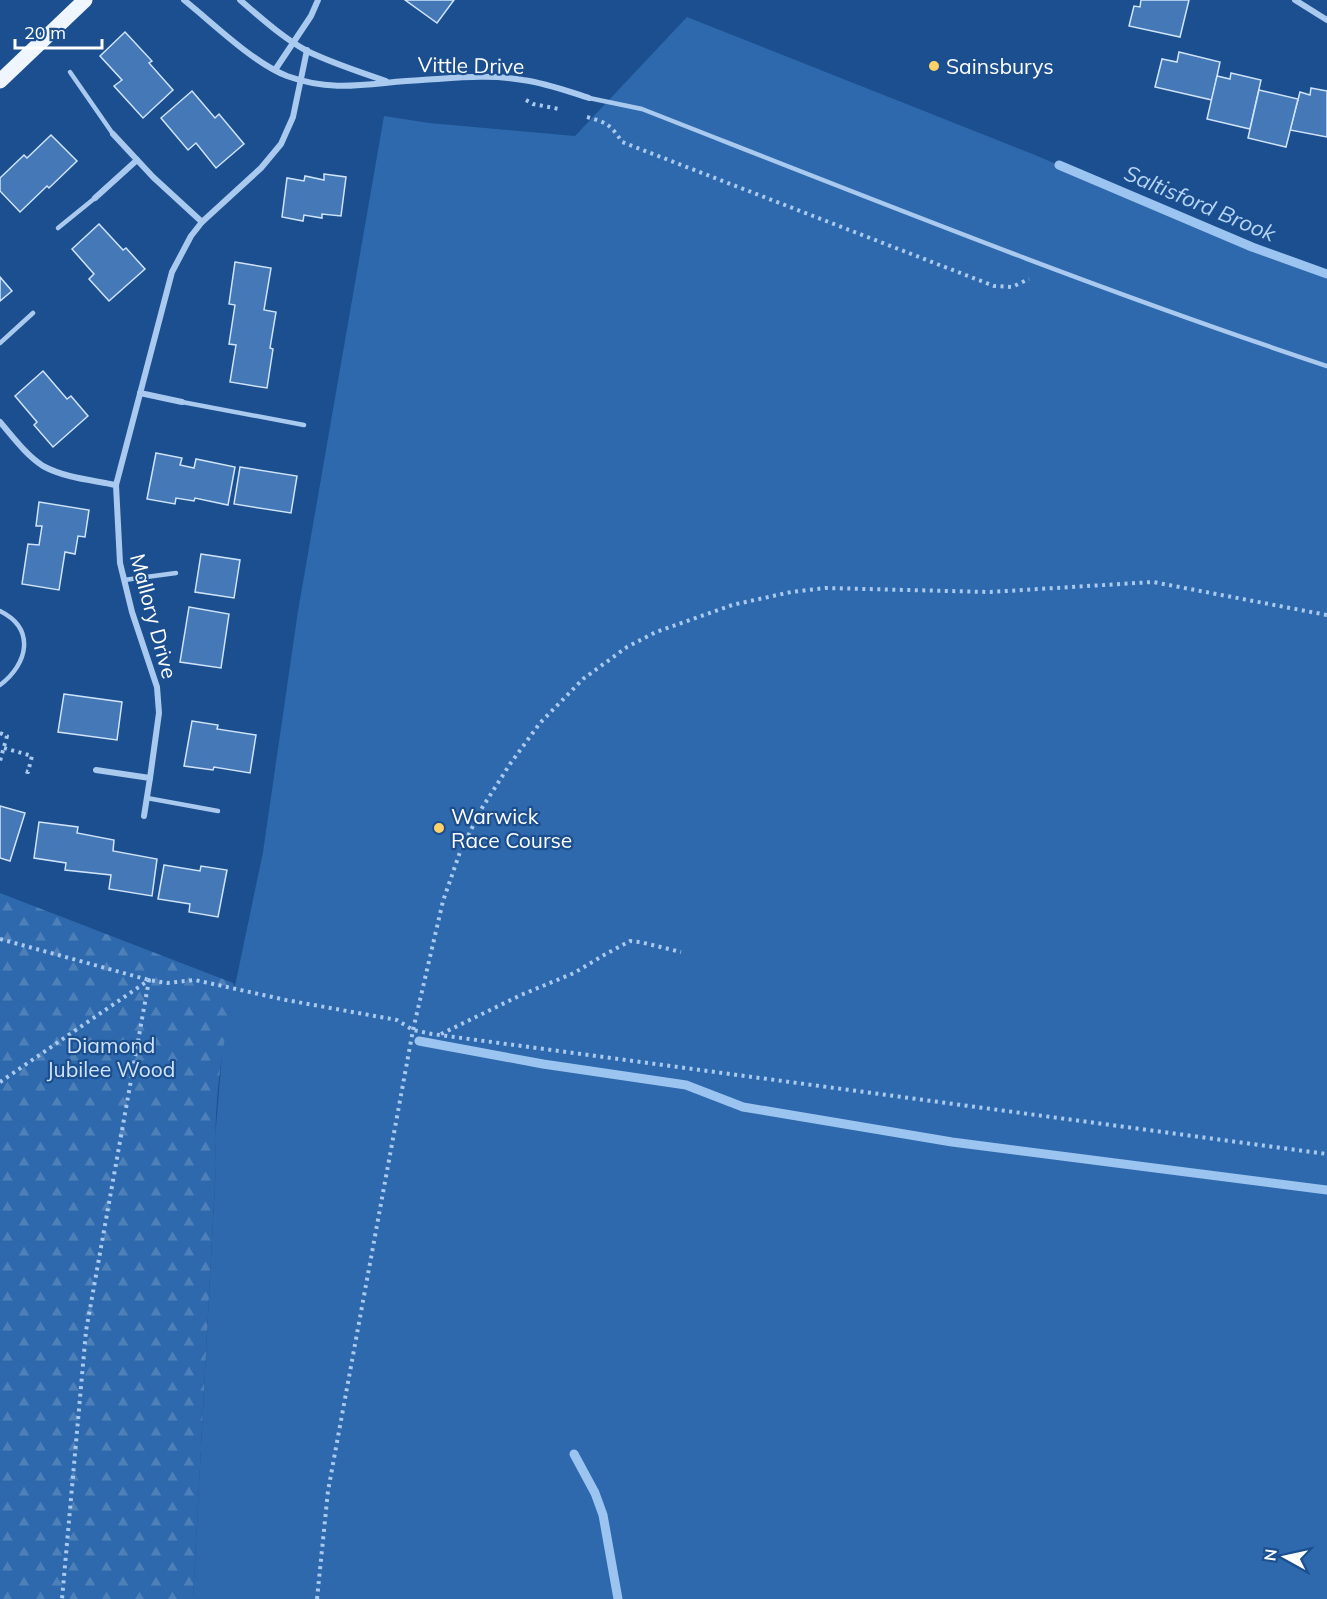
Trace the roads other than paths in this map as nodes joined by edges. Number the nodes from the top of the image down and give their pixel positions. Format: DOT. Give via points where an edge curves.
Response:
graph roads {
  1 [pos="85,0"];
  2 [pos="184,0"];
  3 [pos="240,0"];
  4 [pos="318,0"];
  5 [pos="1295,0"];
  6 [pos="1327,20"];
  7 [pos="294,42"];
  8 [pos="307,50"];
  9 [pos="275,70"];
  10 [pos="70,72"];
  11 [pos="300,80"];
  12 [pos="0,81"];
  13 [pos="386,82"];
  14 [pos="589,98"];
  15 [pos="113,134"];
  16 [pos="137,160"];
  17 [pos="95,198"];
  18 [pos="202,222"];
  19 [pos="58,228"];
  20 [pos="33,313"];
  21 [pos="0,343"];
  22 [pos="1327,366"];
  23 [pos="140,393"];
  24 [pos="182,402"];
  25 [pos="0,422"];
  26 [pos="304,426"];
  27 [pos="116,485"];
  28 [pos="176,573"];
  29 [pos="124,580"];
  30 [pos="0,611"];
  31 [pos="0,685"];
  32 [pos="96,770"];
  33 [pos="150,778"];
  34 [pos="147,798"];
  35 [pos="218,811"];
  36 [pos="144,816"];
  1 -- 12 [label="main road"];
  2 -- 9 [label="street, Vittle Drive"];
  3 -- 7 [label="street, Vittle Drive"];
  4 -- 7 [label="street"];
  5 -- 6 [label="street"];
  7 -- 8 [label="street, Vittle Drive"];
  7 -- 9 [label="street"];
  8 -- 11 [label="street, Mallory Drive"];
  8 -- 13 [label="street, Vittle Drive"];
  9 -- 11 [label="street, Vittle Drive"];
  10 -- 15 [label="lane"];
  11 -- 13 [label="street, Vittle Drive" via="335,87"];
  11 -- 18 [label="street, Mallory Drive" via="293,117 281,144 261,168"];
  13 -- 14 [label="street, Vittle Drive" via="521,79"];
  14 -- 22 [label="lane" via="642,109 1046,266"];
  15 -- 16 [label="street"];
  16 -- 17 [label="street"];
  16 -- 18 [label="street"];
  17 -- 19 [label="lane"];
  18 -- 23 [label="street, Mallory Drive" via="172,272"];
  20 -- 21 [label="lane"];
  23 -- 24 [label="street"];
  23 -- 27 [label="street, Mallory Drive"];
  24 -- 26 [label="lane"];
  25 -- 27 [label="street" via="43,465 62,474"];
  27 -- 29 [label="street, Mallory Drive"];
  28 -- 29 [label="lane"];
  29 -- 33 [label="street, Mallory Drive" via="157,687 159,713"];
  30 -- 31 [label="lane" via="19,626 25,644 21,662"];
  32 -- 33 [label="street"];
  33 -- 34 [label="street, Mallory Drive"];
  34 -- 35 [label="lane"];
  34 -- 36 [label="street, Mallory Drive"];
}
